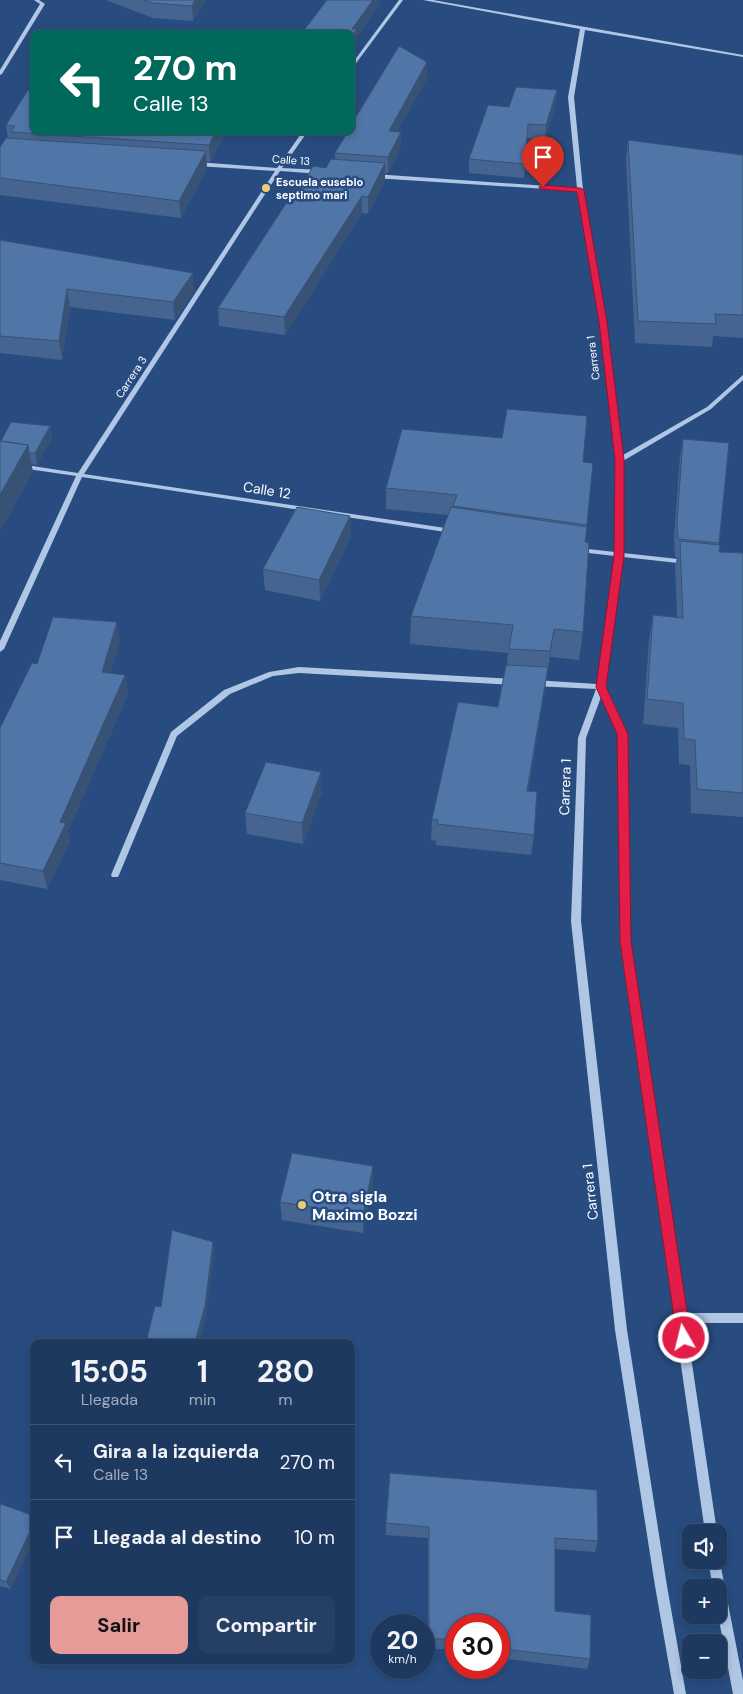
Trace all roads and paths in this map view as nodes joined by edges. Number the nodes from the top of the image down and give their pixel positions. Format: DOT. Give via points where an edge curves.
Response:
graph roads {
  1 [pos="36,0"];
  2 [pos="401,0"];
  3 [pos="425,0"];
  4 [pos="45,2"];
  5 [pos="583,27"];
  6 [pos="743,56"];
  7 [pos="355,63"];
  8 [pos="1,71"];
  9 [pos="303,135"];
  10 [pos="189,164"];
  11 [pos="278,170"];
  12 [pos="327,173"];
  13 [pos="366,176"];
  14 [pos="580,190"];
  15 [pos="743,377"];
  16 [pos="620,460"];
  17 [pos="0,462"];
  18 [pos="80,475"];
  19 [pos="462,532"];
  20 [pos="570,548"];
  21 [pos="619,556"];
  22 [pos="695,563"];
  23 [pos="0,649"];
  24 [pos="601,687"];
  25 [pos="115,875"];
  26 [pos="681,1318"];
  27 [pos="743,1318"];
  28 [pos="710,1524"];
  29 [pos="716,1569"];
  30 [pos="680,1694"];
  31 [pos="739,1694"];
  1 -- 4 [label="street"];
  2 -- 7 [label="street"];
  3 -- 5 [label="street"];
  4 -- 8 [label="street"];
  5 -- 6 [label="street"];
  5 -- 14 [label="street, Carrera 1" via="572,97"];
  9 -- 11 [label="street, Carrera 3"];
  10 -- 11 [label="street, Calle 13"];
  11 -- 12 [label="street, Calle 13"];
  11 -- 18 [label="street, Carrera 3"];
  13 -- 14 [label="street"];
  14 -- 16 [label="street, Carrera 1" via="603,322"];
  15 -- 16 [label="street" via="709,408"];
  16 -- 21 [label="street, Carrera 1"];
  17 -- 18 [label="street, Calle 12"];
  18 -- 19 [label="street, Calle 12"];
  18 -- 23 [label="street, Carrera 3"];
  20 -- 21 [label="street"];
  21 -- 22 [label="street"];
  21 -- 24 [label="street, Carrera 1"];
  24 -- 25 [label="street" via="298,670 272,674 227,692 174,734"];
  24 -- 26 [label="street" via="622,734 626,941"];
  24 -- 30 [label="street, Carrera 1" via="582,738 576,921 621,1330"];
  26 -- 27 [label="street"];
  26 -- 28 [label="street"];
  29 -- 31 [label="street"];
}
